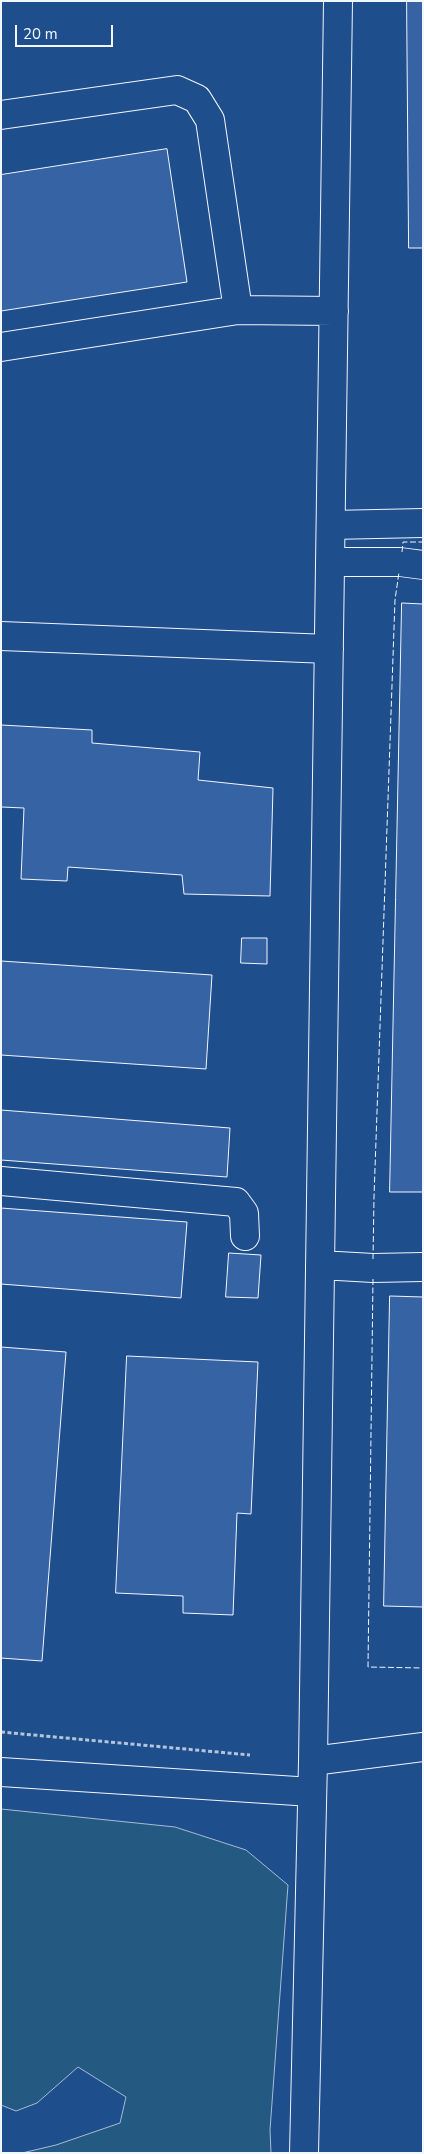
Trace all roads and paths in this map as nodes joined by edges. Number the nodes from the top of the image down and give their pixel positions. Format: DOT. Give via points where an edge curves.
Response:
graph roads {
  1 [pos="338,1"];
  2 [pos="1,115"];
  3 [pos="238,310"];
  4 [pos="334,311"];
  5 [pos="1,347"];
  6 [pos="423,523"];
  7 [pos="330,525"];
  8 [pos="330,562"];
  9 [pos="423,566"];
  10 [pos="1,636"];
  11 [pos="329,649"];
  12 [pos="1,1181"];
  13 [pos="245,1236"];
  14 [pos="320,1265"];
  15 [pos="423,1267"];
  16 [pos="1,1732"];
  17 [pos="423,1748"];
  18 [pos="255,1755"];
  19 [pos="313,1760"];
  20 [pos="1,1772"];
  21 [pos="312,1792"];
  22 [pos="304,2153"];
  1 -- 4 [label="street"];
  2 -- 3 [label="street" via="177,90 197,99 210,120"];
  3 -- 4 [label="street"];
  3 -- 5 [label="street"];
  4 -- 7 [label="street"];
  6 -- 7 [label="street"];
  7 -- 8 [label="street"];
  8 -- 9 [label="street" via="400,562"];
  8 -- 11 [label="street"];
  10 -- 11 [label="street"];
  11 -- 14 [label="street"];
  12 -- 13 [label="street" via="236,1202 244,1213"];
  14 -- 15 [label="street"];
  14 -- 19 [label="street"];
  16 -- 18 [label="path"];
  17 -- 19 [label="street"];
  19 -- 21 [label="street"];
  20 -- 21 [label="street"];
  21 -- 22 [label="street"];
}
